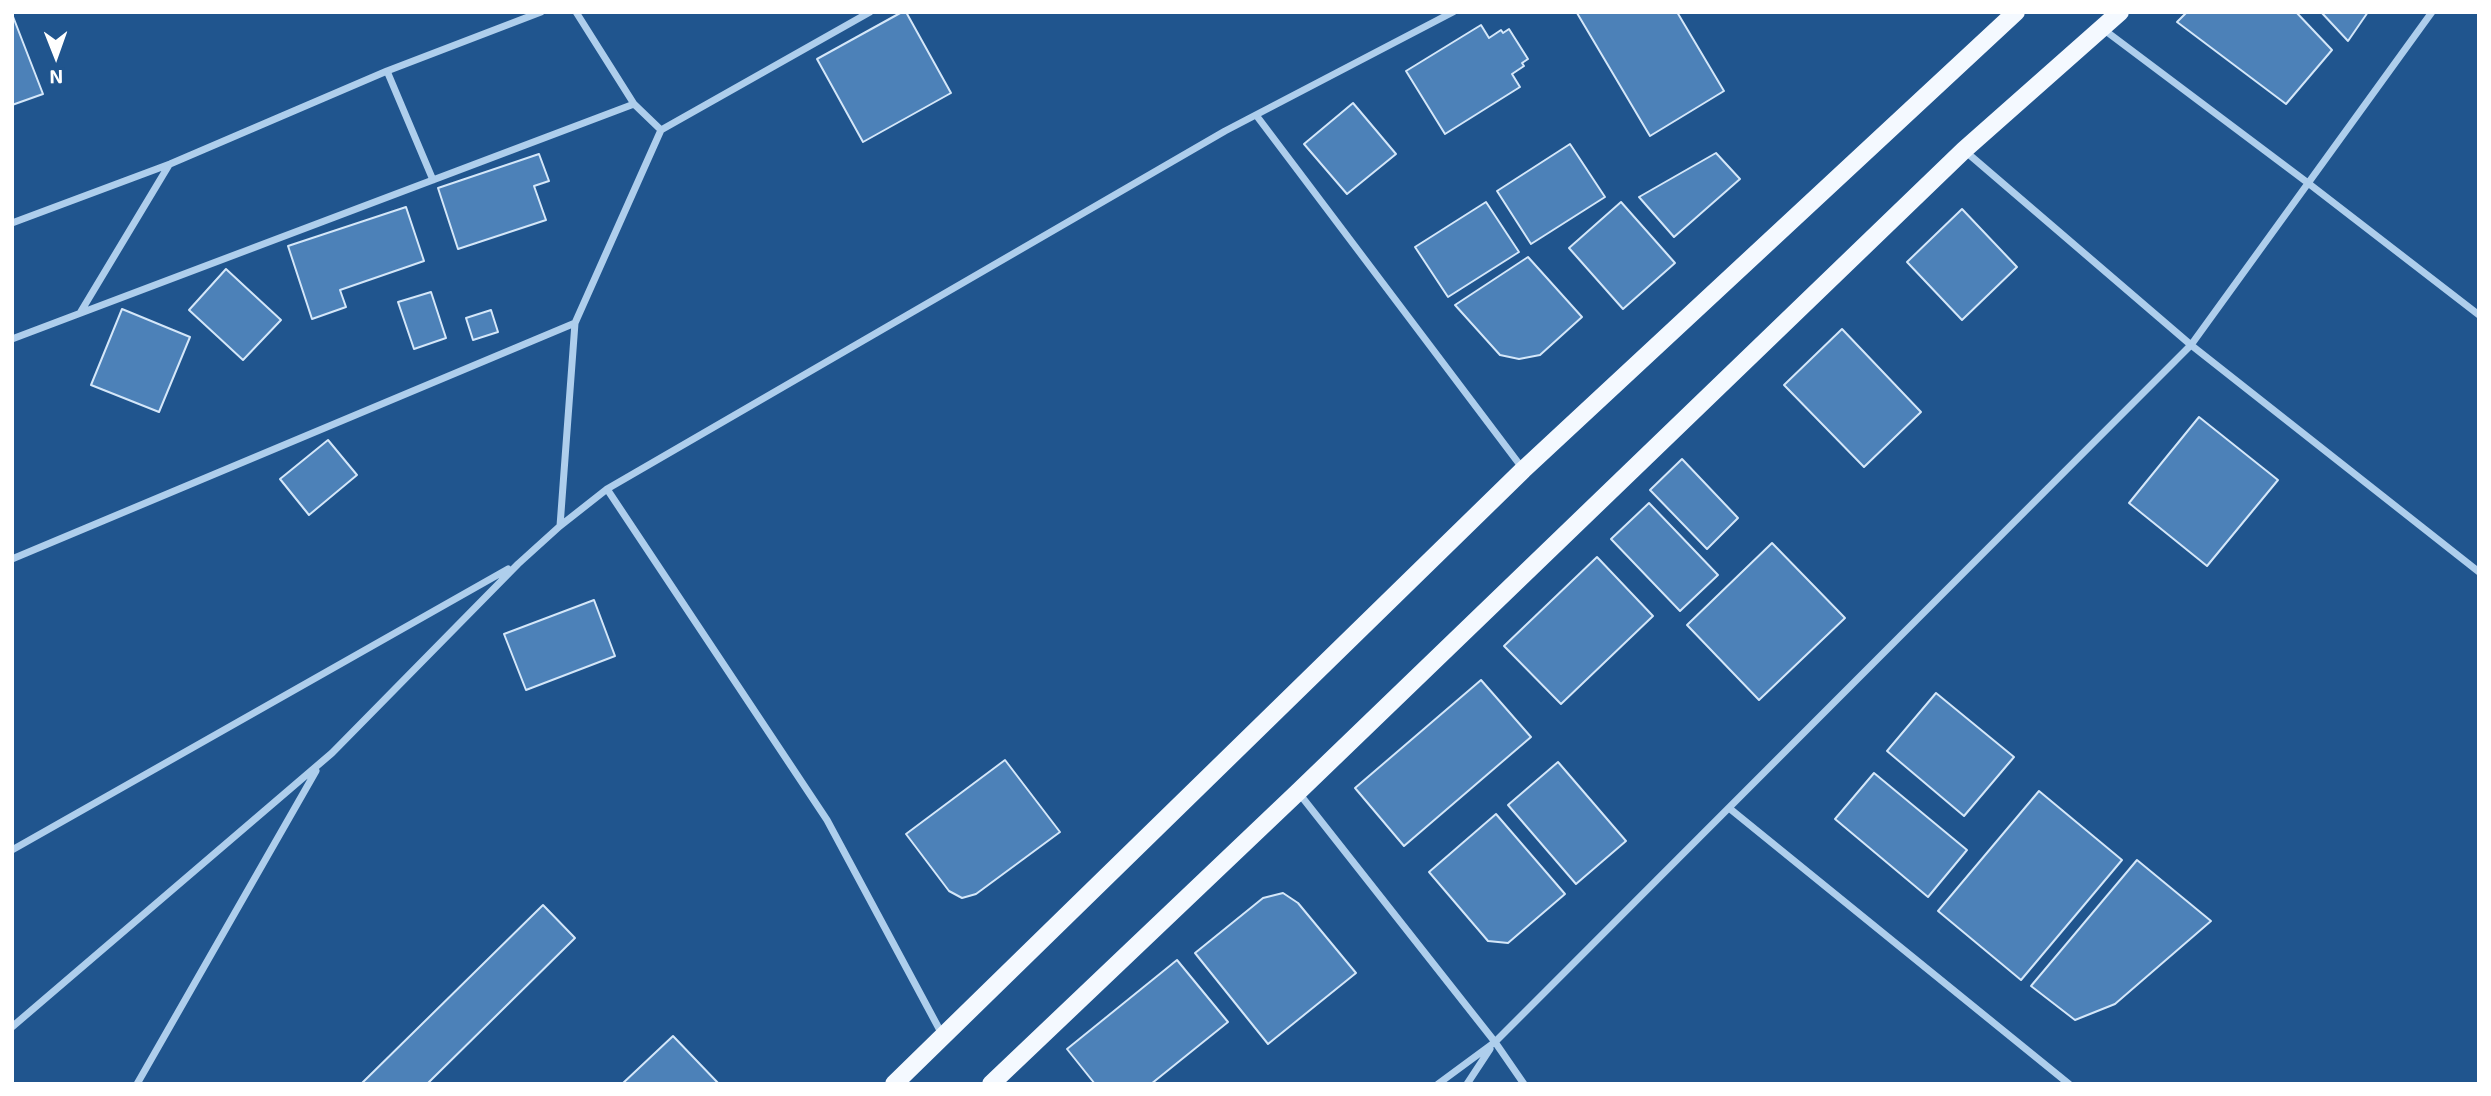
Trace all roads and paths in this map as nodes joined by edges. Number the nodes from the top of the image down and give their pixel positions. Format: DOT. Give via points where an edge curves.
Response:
graph roads {
  1 [pos="541,12"];
  2 [pos="576,12"];
  3 [pos="870,12"];
  4 [pos="1453,12"];
  5 [pos="2016,12"];
  6 [pos="2120,12"];
  7 [pos="2432,12"];
  8 [pos="2102,29"];
  9 [pos="387,71"];
  10 [pos="634,104"];
  11 [pos="1256,115"];
  12 [pos="662,130"];
  13 [pos="1964,150"];
  14 [pos="170,164"];
  15 [pos="433,180"];
  16 [pos="2308,183"];
  17 [pos="12,223"];
  18 [pos="80,313"];
  19 [pos="2479,315"];
  20 [pos="575,323"];
  21 [pos="12,339"];
  22 [pos="2191,345"];
  23 [pos="1523,470"];
  24 [pos="607,489"];
  25 [pos="560,526"];
  26 [pos="12,559"];
  27 [pos="518,564"];
  28 [pos="2479,572"];
  29 [pos="320,764"];
  30 [pos="1298,792"];
  31 [pos="1729,808"];
  32 [pos="12,840"];
  33 [pos="15,849"];
  34 [pos="12,1027"];
  35 [pos="944,1037"];
  36 [pos="1495,1042"];
  37 [pos="137,1084"];
  38 [pos="894,1084"];
  39 [pos="992,1084"];
  40 [pos="1438,1084"];
  41 [pos="1467,1084"];
  42 [pos="1524,1084"];
  43 [pos="2069,1084"];
  1 -- 9 [label="street"];
  2 -- 10 [label="street"];
  3 -- 12 [label="street"];
  4 -- 11 [label="street"];
  5 -- 23 [label="main road"];
  6 -- 8 [label="main road"];
  7 -- 16 [label="street"];
  8 -- 13 [label="main road"];
  8 -- 16 [label="street"];
  9 -- 14 [label="street"];
  9 -- 15 [label="street"];
  10 -- 12 [label="street"];
  10 -- 15 [label="street"];
  11 -- 23 [label="street"];
  11 -- 24 [label="street"];
  12 -- 20 [label="street"];
  13 -- 22 [label="street"];
  13 -- 30 [label="main road"];
  14 -- 17 [label="street"];
  14 -- 18 [label="street"];
  15 -- 18 [label="street"];
  16 -- 19 [label="street"];
  16 -- 22 [label="street"];
  18 -- 21 [label="street"];
  20 -- 25 [label="street"];
  20 -- 26 [label="street"];
  22 -- 28 [label="street"];
  22 -- 31 [label="street"];
  23 -- 35 [label="main road"];
  24 -- 25 [label="street"];
  24 -- 35 [label="street" via="827,820"];
  25 -- 27 [label="street"];
  27 -- 29 [label="street"];
  27 -- 33 [label="street"];
  29 -- 34 [label="street"];
  29 -- 37 [label="street"];
  30 -- 36 [label="street"];
  30 -- 39 [label="main road"];
  31 -- 36 [label="street"];
  31 -- 43 [label="street"];
  32 -- 33 [label="street"];
  35 -- 38 [label="main road"];
  36 -- 40 [label="street"];
  36 -- 41 [label="street"];
  36 -- 42 [label="street"];
}
